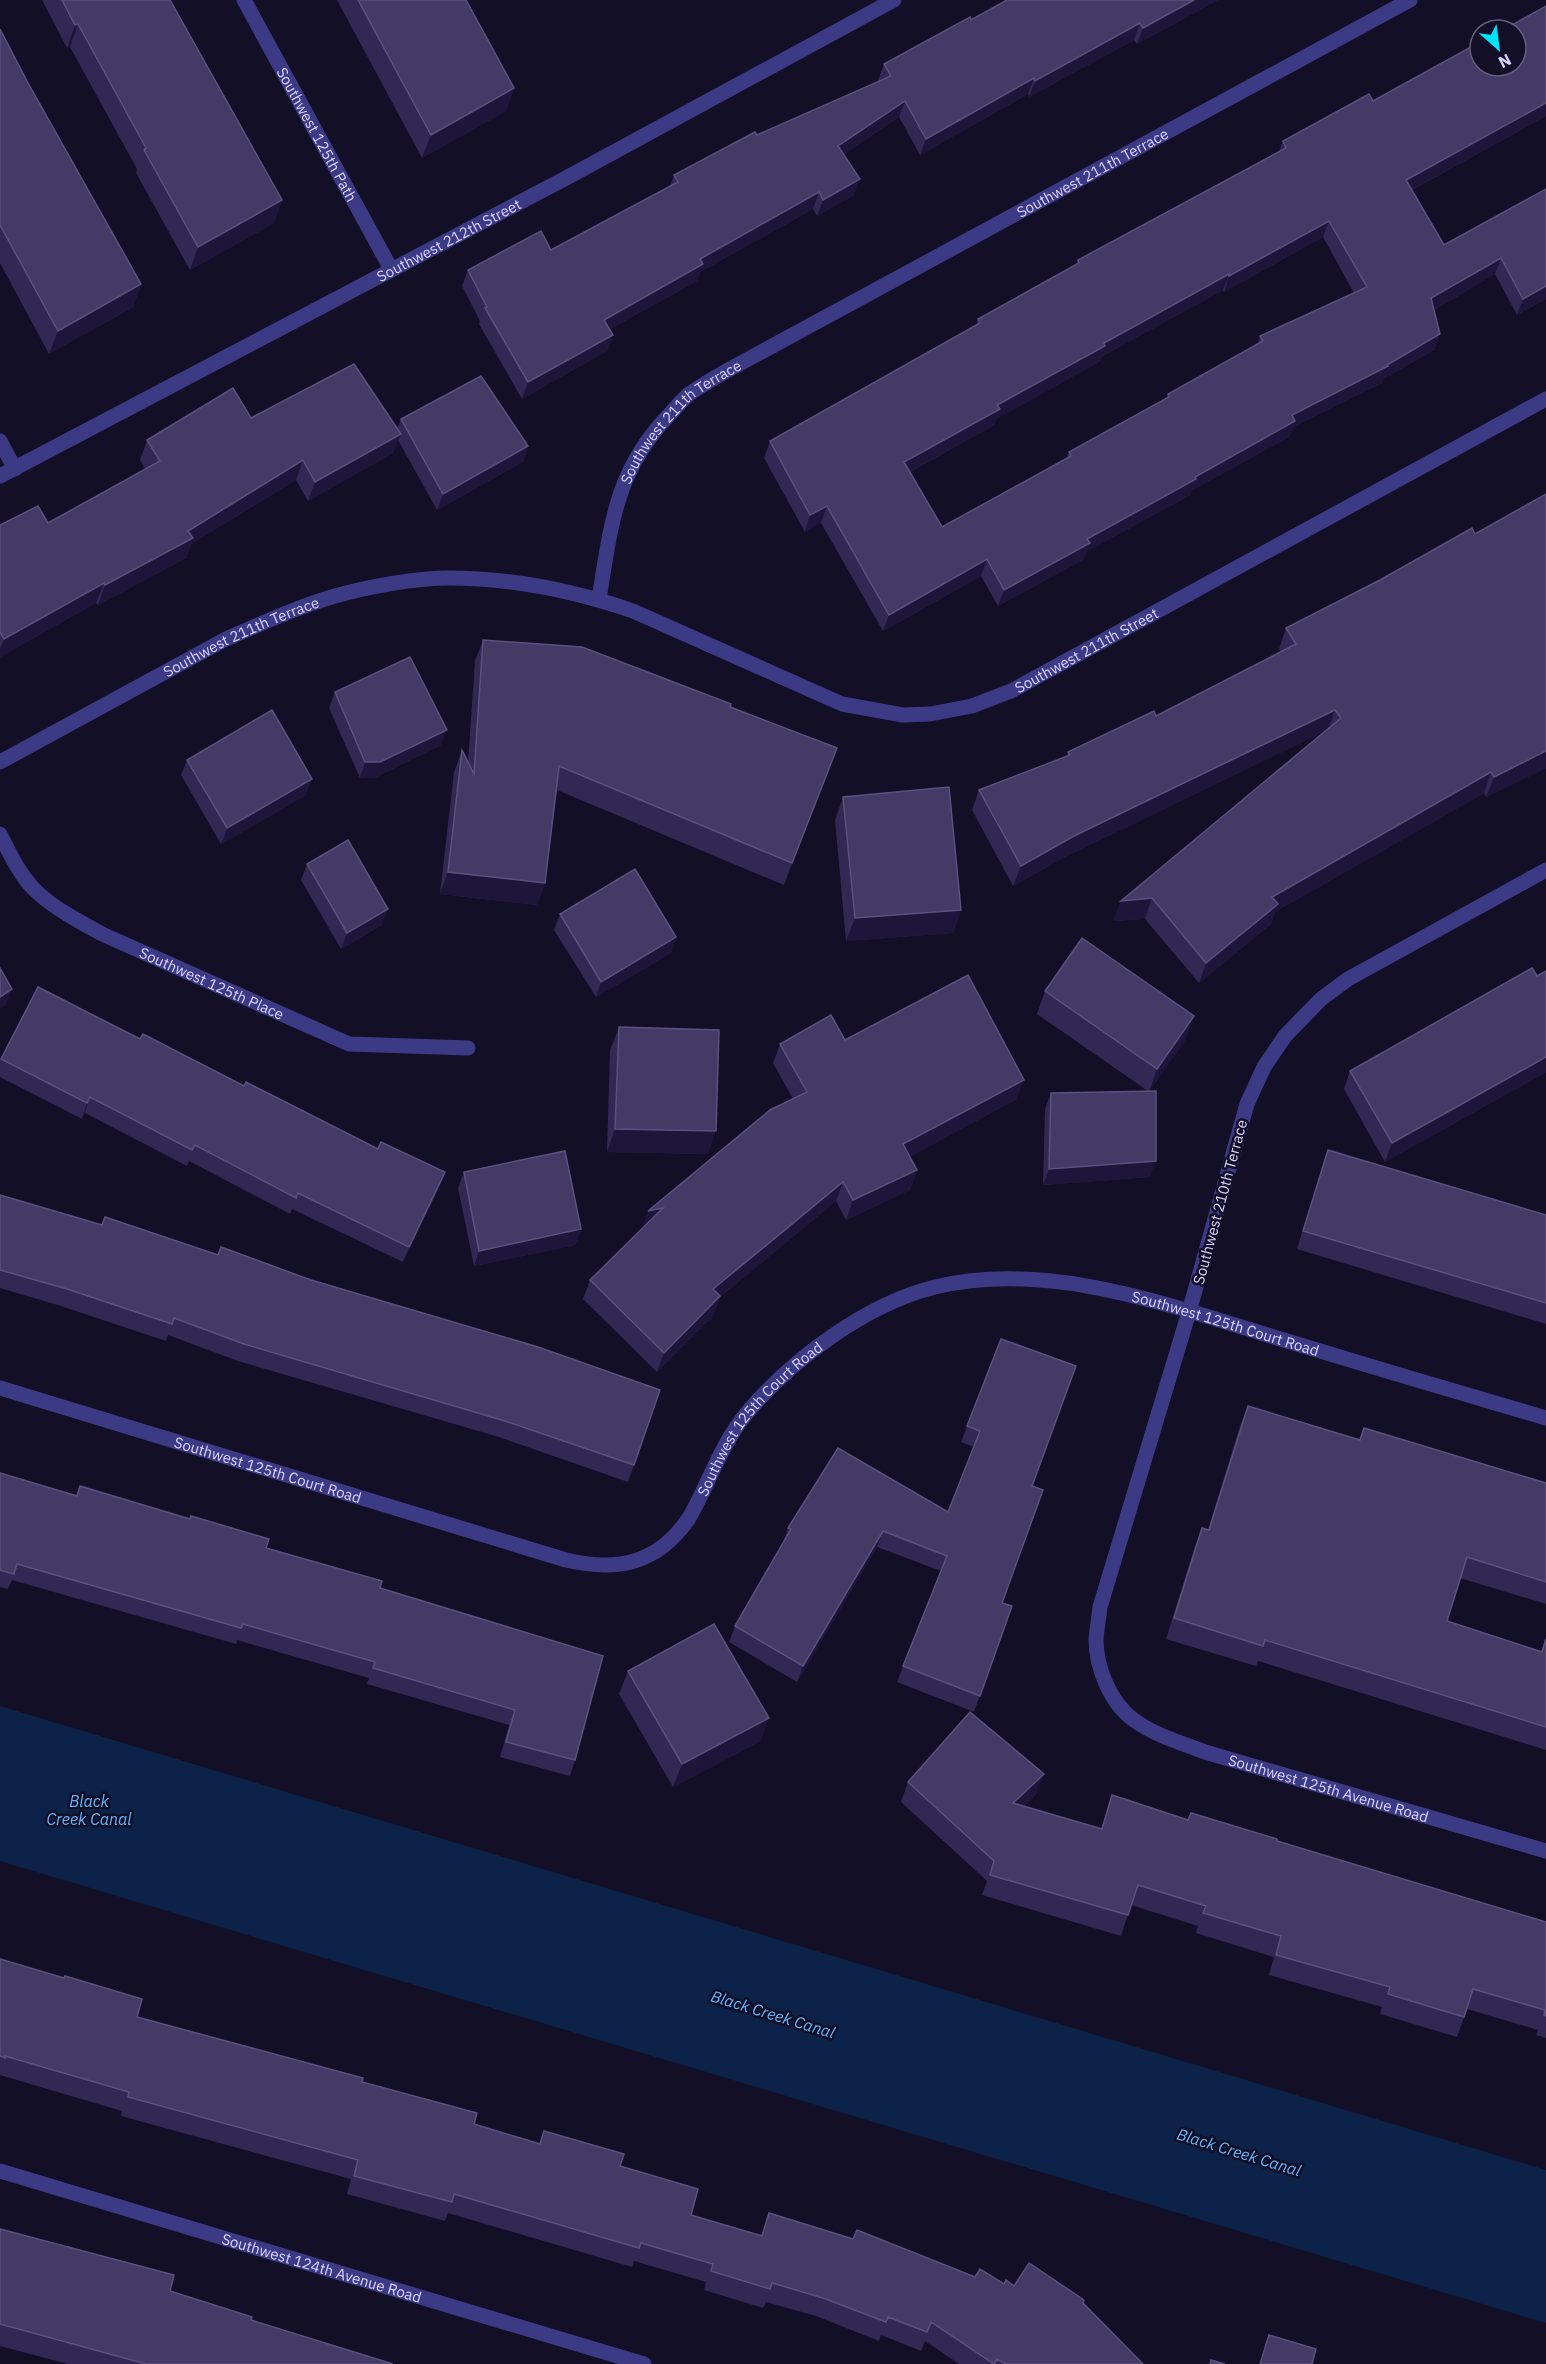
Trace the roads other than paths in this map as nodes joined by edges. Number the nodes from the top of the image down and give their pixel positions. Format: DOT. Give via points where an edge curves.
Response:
graph roads {
  1 [pos="244,0"];
  2 [pos="894,0"];
  3 [pos="1410,0"];
  4 [pos="391,269"];
  5 [pos="1546,399"];
  6 [pos="0,441"];
  7 [pos="15,468"];
  8 [pos="0,476"];
  9 [pos="599,599"];
  10 [pos="0,762"];
  11 [pos="0,834"];
  12 [pos="1546,870"];
  13 [pos="468,1048"];
  14 [pos="1189,1312"];
  15 [pos="0,1388"];
  16 [pos="1546,1418"];
  17 [pos="1119,1705"];
  18 [pos="1546,1851"];
  19 [pos="0,2171"];
  20 [pos="644,2364"];
  1 -- 4 [label="street, Southwest 125th Path"];
  2 -- 4 [label="street, Southwest 212th Street"];
  3 -- 9 [label="street, Southwest 211th Terrace" via="730,369 687,396 653,432 618,495"];
  4 -- 7 [label="street, Southwest 212th Street"];
  5 -- 9 [label="street, Southwest 211th Street" via="1011,691 972,706 903,715 842,704 633,610"];
  6 -- 7 [label="street"];
  7 -- 8 [label="street, Southwest 212th Street"];
  9 -- 10 [label="street, Southwest 211th Terrace" via="532,586 448,578 334,596 224,640"];
  11 -- 13 [label="street, Southwest 125th Place" via="37,893 102,934 350,1044"];
  12 -- 14 [label="street, Southwest 210th Terrace" via="1348,979 1321,999 1285,1036 1264,1067 1247,1104"];
  14 -- 15 [label="street, Southwest 125th Court Road" via="1101,1288 1017,1279 934,1287 894,1303 850,1325 769,1388 725,1446 689,1518 655,1551 613,1567 566,1560"];
  14 -- 16 [label="street, Southwest 125th Court Road"];
  14 -- 17 [label="street, Southwest 210th Terrace" via="1100,1607 1096,1640 1099,1664"];
  17 -- 18 [label="street, Southwest 125th Avenue Road" via="1133,1720 1205,1752"];
  19 -- 20 [label="street, Southwest 124th Avenue Road"];
}
